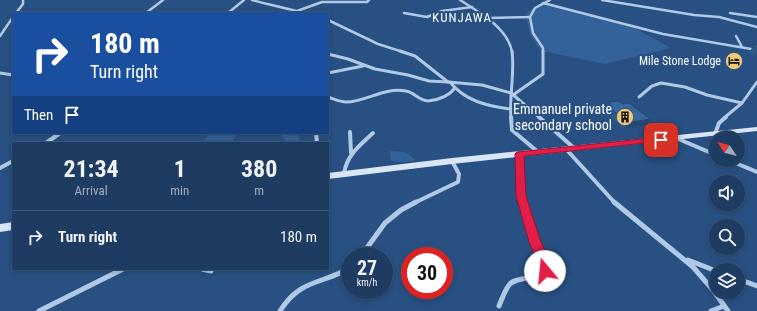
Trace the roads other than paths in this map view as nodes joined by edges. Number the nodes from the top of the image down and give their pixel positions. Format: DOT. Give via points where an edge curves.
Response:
graph roads {
  1 [pos="23,0"];
  2 [pos="163,0"];
  3 [pos="244,0"];
  4 [pos="252,0"];
  5 [pos="370,0"];
  6 [pos="460,0"];
  7 [pos="550,0"];
  8 [pos="602,0"];
  9 [pos="466,1"];
  10 [pos="543,3"];
  11 [pos="472,7"];
  12 [pos="297,11"];
  13 [pos="17,12"];
  14 [pos="147,12"];
  15 [pos="229,12"];
  16 [pos="300,12"];
  17 [pos="404,13"];
  18 [pos="730,13"];
  19 [pos="530,17"];
  20 [pos="757,17"];
  21 [pos="12,18"];
  22 [pos="487,18"];
  23 [pos="329,20"];
  24 [pos="757,27"];
  25 [pos="0,35"];
  26 [pos="736,36"];
  27 [pos="742,47"];
  28 [pos="757,50"];
  29 [pos="329,54"];
  30 [pos="364,66"];
  31 [pos="0,73"];
  32 [pos="329,73"];
  33 [pos="12,75"];
  34 [pos="449,82"];
  35 [pos="757,82"];
  36 [pos="455,88"];
  37 [pos="512,94"];
  38 [pos="329,97"];
  39 [pos="639,98"];
  40 [pos="742,103"];
  41 [pos="510,109"];
  42 [pos="757,129"];
  43 [pos="716,131"];
  44 [pos="740,131"];
  45 [pos="350,132"];
  46 [pos="373,133"];
  47 [pos="59,134"];
  48 [pos="709,135"];
  49 [pos="676,138"];
  50 [pos="47,142"];
  51 [pos="574,148"];
  52 [pos="566,149"];
  53 [pos="538,152"];
  54 [pos="709,152"];
  55 [pos="351,153"];
  56 [pos="520,154"];
  57 [pos="452,161"];
  58 [pos="12,162"];
  59 [pos="745,167"];
  60 [pos="0,168"];
  61 [pos="757,172"];
  62 [pos="344,173"];
  63 [pos="329,176"];
  64 [pos="12,226"];
  65 [pos="0,228"];
  66 [pos="368,247"];
  67 [pos="685,259"];
  68 [pos="709,268"];
  69 [pos="120,270"];
  70 [pos="205,270"];
  71 [pos="212,272"];
  72 [pos="341,272"];
  73 [pos="745,282"];
  74 [pos="757,286"];
  75 [pos="499,306"];
  76 [pos="724,306"];
  77 [pos="39,311"];
  78 [pos="280,311"];
  79 [pos="710,311"];
  80 [pos="728,311"];
  1 -- 13 [label="street"];
  2 -- 14 [label="street"];
  3 -- 15 [label="street"];
  4 -- 12 [label="street"];
  5 -- 12 [label="street" via="322,2"];
  6 -- 9 [label="street"];
  7 -- 10 [label="street"];
  8 -- 24 [label="street" via="719,17"];
  9 -- 11 [label="street"];
  10 -- 19 [label="street" via="535,8"];
  10 -- 27 [label="street" via="663,34"];
  11 -- 17 [label="street" via="442,11 427,17"];
  11 -- 22 [label="street"];
  12 -- 16 [label="street"];
  18 -- 20 [label="street"];
  19 -- 22 [label="street"];
  19 -- 37 [label="street" via="533,33 543,48 543,74"];
  21 -- 25 [label="street"];
  22 -- 37 [label="street" via="506,37 511,47"];
  23 -- 34 [label="street" via="378,44 415,56"];
  26 -- 27 [label="street"];
  27 -- 28 [label="street"];
  29 -- 30 [label="street"];
  30 -- 32 [label="street"];
  30 -- 34 [label="street" via="425,81"];
  31 -- 33 [label="street"];
  34 -- 36 [label="street"];
  34 -- 37 [label="street" via="482,85"];
  35 -- 40 [label="street"];
  36 -- 38 [label="street" via="447,96 427,101 407,91 380,92 344,102"];
  36 -- 41 [label="street" via="483,104"];
  37 -- 41 [label="street"];
  37 -- 51 [label="street"];
  39 -- 40 [label="street" via="652,86 661,83"];
  40 -- 43 [label="street" via="719,123"];
  41 -- 53 [label="street" via="513,132"];
  42 -- 44 [label="main road"];
  45 -- 55 [label="street"];
  46 -- 55 [label="street"];
  47 -- 50 [label="street"];
  48 -- 49 [label="main road"];
  49 -- 51 [label="main road"];
  49 -- 54 [label="street"];
  51 -- 52 [label="main road"];
  52 -- 53 [label="main road"];
  52 -- 67 [label="street" via="619,208"];
  53 -- 56 [label="main road"];
  55 -- 62 [label="street" via="345,163"];
  56 -- 57 [label="main road"];
  56 -- 75 [label="street" via="520,186 524,206 546,267 539,276 521,277 510,282"];
  57 -- 62 [label="main road"];
  57 -- 66 [label="street" via="460,179 458,182 417,202 386,222"];
  58 -- 60 [label="street"];
  59 -- 61 [label="street"];
  62 -- 63 [label="main road"];
  64 -- 65 [label="main road"];
  67 -- 68 [label="street"];
  67 -- 76 [label="street"];
  69 -- 77 [label="street"];
  70 -- 71 [label="street"];
  72 -- 78 [label="street" via="299,289 287,298"];
  73 -- 74 [label="street"];
  76 -- 79 [label="street"];
  76 -- 80 [label="street"];
}
